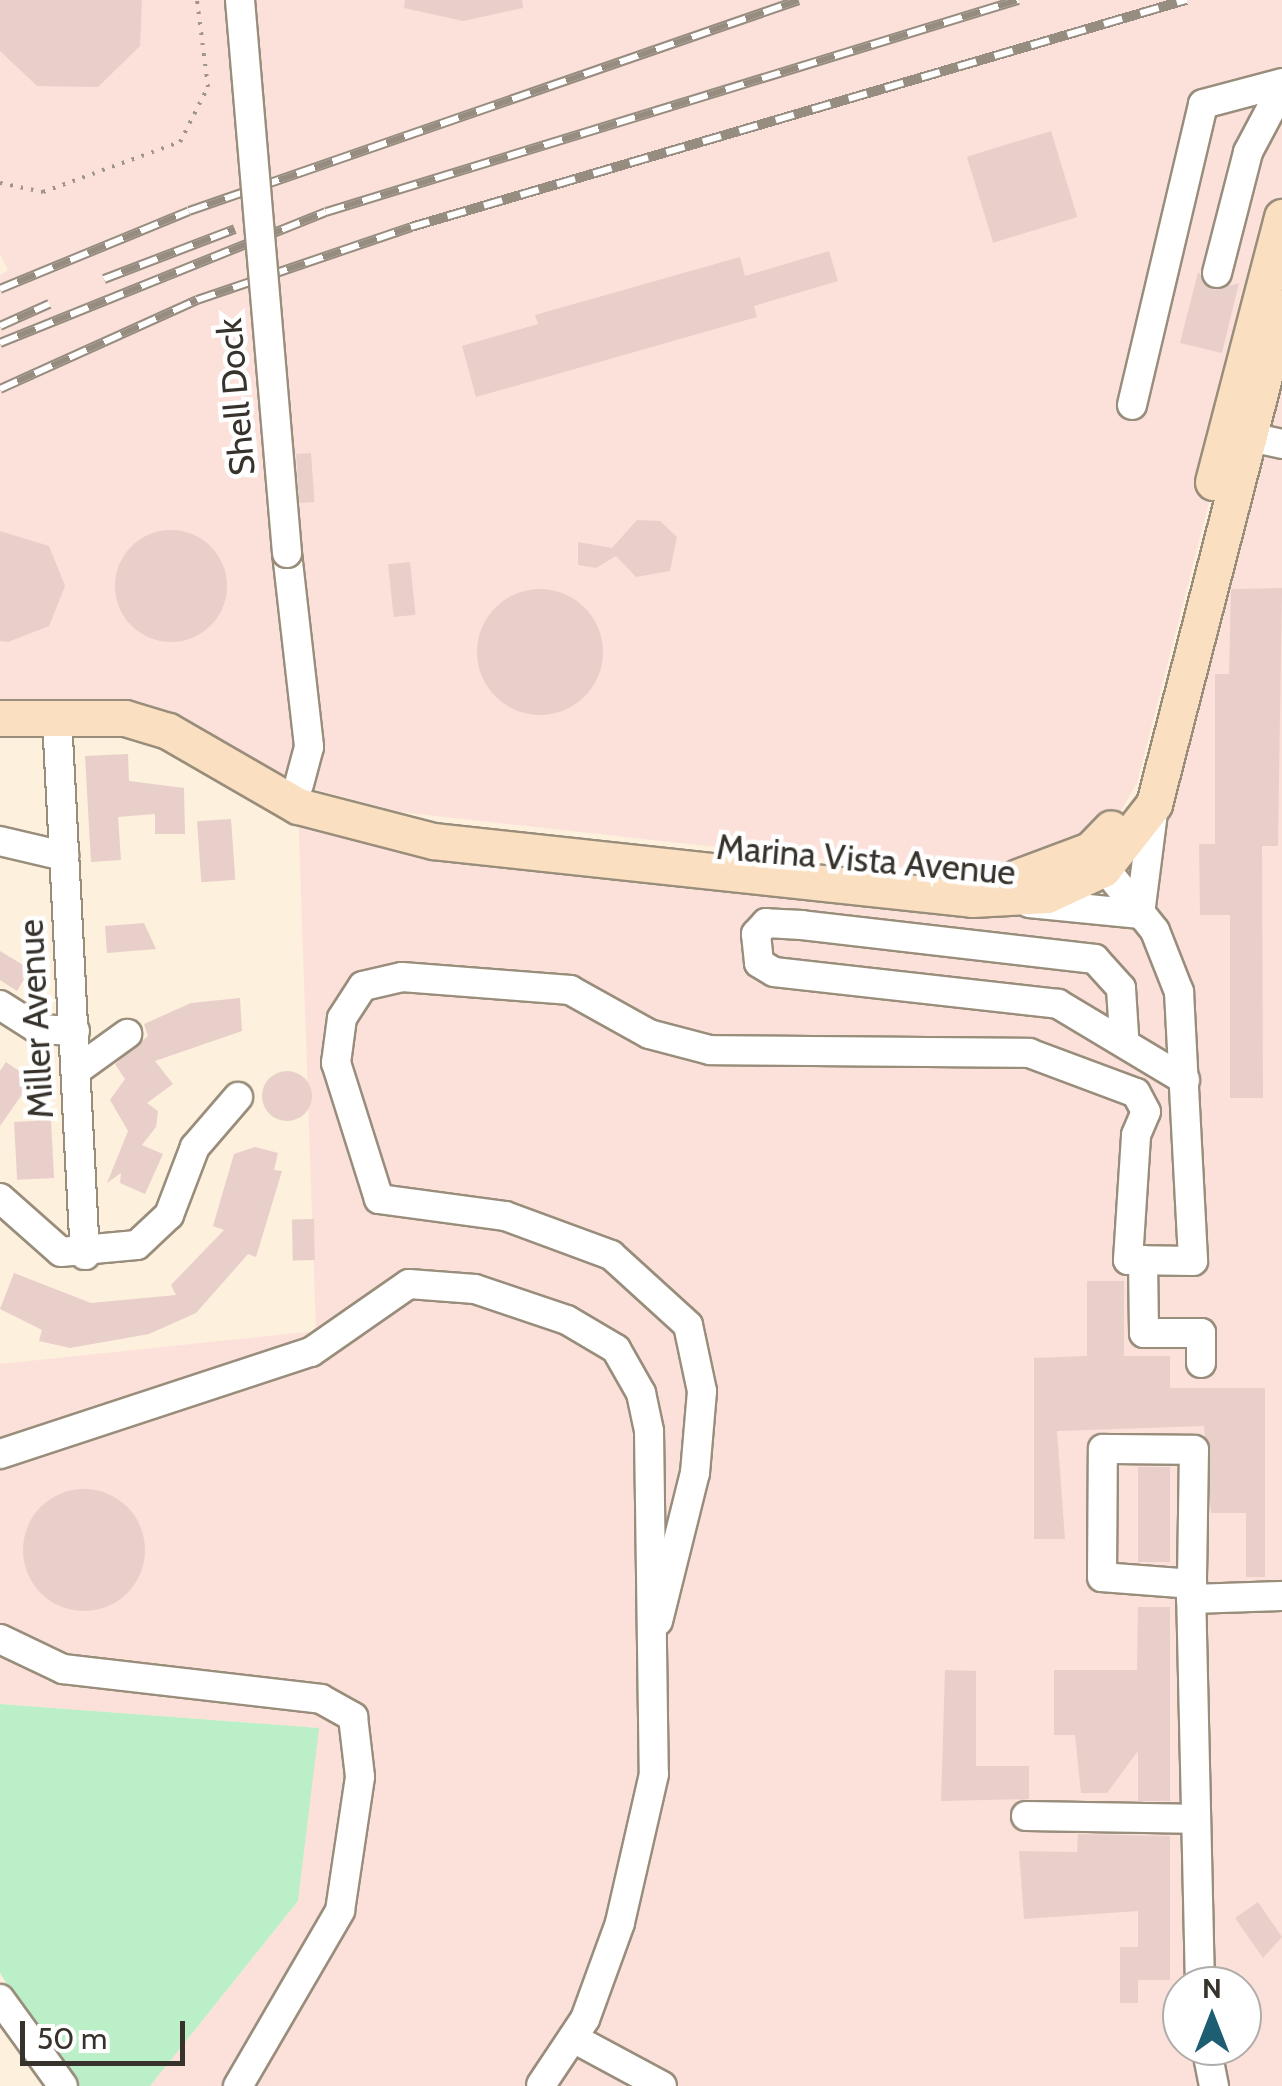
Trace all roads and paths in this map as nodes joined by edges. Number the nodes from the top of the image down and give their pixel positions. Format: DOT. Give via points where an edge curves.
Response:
graph roads {
  1 [pos="197,0"];
  2 [pos="240,0"];
  3 [pos="1282,86"];
  4 [pos="0,183"];
  5 [pos="1282,217"];
  6 [pos="1216,273"];
  7 [pos="1282,307"];
  8 [pos="1258,402"];
  9 [pos="1132,405"];
  10 [pos="1252,438"];
  11 [pos="0,718"];
  12 [pos="57,718"];
  13 [pos="0,734"];
  14 [pos="288,786"];
  15 [pos="1154,804"];
  16 [pos="0,841"];
  17 [pos="64,856"];
  18 [pos="1096,860"];
  19 [pos="1002,901"];
  20 [pos="1140,914"];
  21 [pos="0,1005"];
  22 [pos="75,1031"];
  23 [pos="128,1034"];
  24 [pos="1124,1035"];
  25 [pos="77,1070"];
  26 [pos="1186,1080"];
  27 [pos="238,1097"];
  28 [pos="1146,1112"];
  29 [pos="1182,1112"];
  30 [pos="0,1198"];
  31 [pos="84,1256"];
  32 [pos="1143,1260"];
  33 [pos="1201,1363"];
  34 [pos="0,1454"];
  35 [pos="1192,1584"];
  36 [pos="1282,1596"];
  37 [pos="658,1621"];
  38 [pos="0,1639"];
  39 [pos="1026,1816"];
  40 [pos="1190,1820"];
  41 [pos="1199,1966"];
  42 [pos="4,2013"];
  43 [pos="573,2038"];
  44 [pos="541,2085"];
  45 [pos="64,2086"];
  46 [pos="238,2086"];
  47 [pos="662,2086"];
  1 -- 4 [label="path" via="208,87 180,142 42,192"];
  2 -- 14 [label="street, Shell Dock, bridge" via="309,747"];
  3 -- 6 [label="street" via="1248,152"];
  3 -- 9 [label="street" via="1203,104"];
  5 -- 8 [label="main road, Marina Vista Avenue"];
  7 -- 8 [label="main road, Marina Vista Avenue"];
  8 -- 10 [label="main road, Marina Vista Avenue"];
  10 -- 15 [label="main road, Marina Vista Avenue"];
  10 -- 18 [label="main road, Marina Vista Avenue" via="1137,783"];
  11 -- 12 [label="main road, Marina Vista Avenue"];
  12 -- 13 [label="main road"];
  12 -- 14 [label="main road, Marina Vista Avenue" via="126,718"];
  12 -- 17 [label="street, Miller Avenue"];
  14 -- 18 [label="main road, Marina Vista Avenue" via="449,819 989,877"];
  14 -- 19 [label="main road, Marina Vista Avenue" via="338,820 433,841"];
  15 -- 18 [label="main road, Marina Vista Avenue"];
  15 -- 20 [label="street"];
  16 -- 17 [label="street"];
  17 -- 22 [label="street, Miller Avenue"];
  18 -- 19 [label="main road, Marina Vista Avenue" via="1047,895"];
  18 -- 20 [label="street"];
  19 -- 20 [label="street"];
  20 -- 26 [label="street" via="1179,992"];
  21 -- 22 [label="street" via="38,1030"];
  22 -- 25 [label="street, Miller Avenue"];
  23 -- 25 [label="street"];
  24 -- 24 [label="street" via="1121,988 1095,958 766,923 756,934 759,963 774,972 1001,992 1058,1004"];
  24 -- 26 [label="street" via="1138,1054"];
  25 -- 31 [label="street, Miller Avenue"];
  26 -- 29 [label="street"];
  27 -- 31 [label="street" via="194,1148 156,1231 116,1253"];
  28 -- 29 [label="street"];
  28 -- 32 [label="street" via="1136,1134 1128,1260"];
  28 -- 37 [label="street" via="1136,1093 1029,1053 710,1050 649,1034 570,990 402,977 363,986 342,1018 336,1062 379,1199 505,1216 610,1256 688,1325 702,1391 695,1473"];
  29 -- 32 [label="street" via="1193,1261"];
  30 -- 31 [label="street" via="38,1240"];
  32 -- 33 [label="street" via="1144,1333 1201,1333"];
  34 -- 37 [label="street" via="311,1352 393,1289 475,1289 593,1332 629,1366 647,1411"];
  35 -- 35 [label="street" via="1194,1450 1102,1449 1102,1578"];
  36 -- 40 [label="street" via="1191,1599"];
  37 -- 43 [label="street" via="647,1831"];
  38 -- 46 [label="street" via="63,1669 321,1699 353,1717 360,1777 340,1911"];
  39 -- 40 [label="street"];
  40 -- 41 [label="street"];
  42 -- 45 [label="street"];
  43 -- 44 [label="street"];
  43 -- 47 [label="street"];
}
